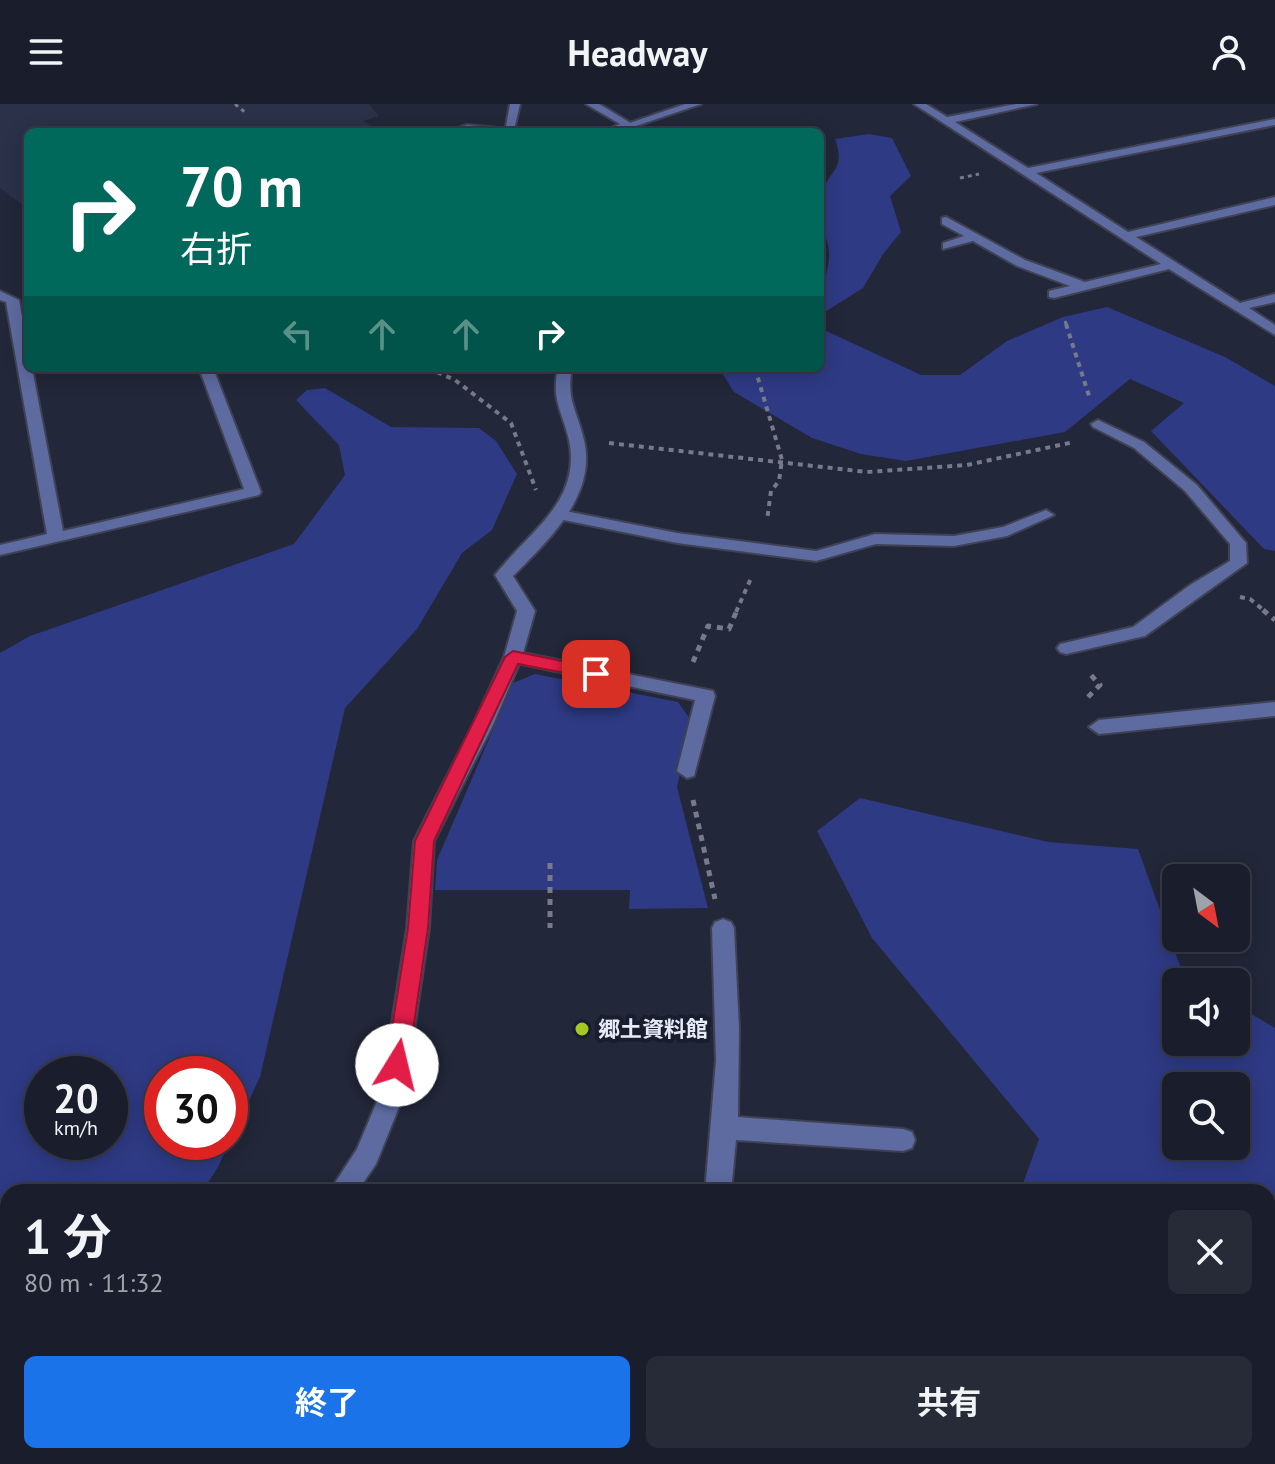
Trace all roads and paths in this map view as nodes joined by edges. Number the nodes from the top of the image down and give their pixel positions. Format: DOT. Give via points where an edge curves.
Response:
graph roads {
  1 [pos="235,104"];
  2 [pos="515,104"];
  3 [pos="591,104"];
  4 [pos="696,104"];
  5 [pos="919,104"];
  6 [pos="1032,104"];
  7 [pos="247,114"];
  8 [pos="945,121"];
  9 [pos="1275,122"];
  10 [pos="629,125"];
  11 [pos="510,128"];
  12 [pos="619,128"];
  13 [pos="1026,172"];
  14 [pos="1275,201"];
  15 [pos="946,221"];
  16 [pos="1125,236"];
  17 [pos="974,237"];
  18 [pos="947,246"];
  19 [pos="1171,265"];
  20 [pos="1085,287"];
  21 [pos="1054,294"];
  22 [pos="24,296"];
  23 [pos="1275,298"];
  24 [pos="4,299"];
  25 [pos="1238,307"];
  26 [pos="1275,331"];
  27 [pos="208,372"];
  28 [pos="437,372"];
  29 [pos="564,372"];
  30 [pos="756,372"];
  31 [pos="1098,424"];
  32 [pos="576,439"];
  33 [pos="782,460"];
  34 [pos="530,502"];
  35 [pos="560,515"];
  36 [pos="1046,515"];
  37 [pos="56,537"];
  38 [pos="763,549"];
  39 [pos="0,550"];
  40 [pos="1066,648"];
  41 [pos="513,657"];
  42 [pos="680,691"];
  43 [pos="1275,709"];
  44 [pos="1099,727"];
  45 [pos="687,771"];
  46 [pos="550,863"];
  47 [pos="550,928"];
  48 [pos="723,928"];
  49 [pos="727,1128"];
  50 [pos="903,1140"];
  51 [pos="348,1184"];
  52 [pos="719,1184"];
  1 -- 7 [label="path"];
  2 -- 11 [label="street"];
  3 -- 10 [label="street"];
  4 -- 10 [label="street"];
  5 -- 8 [label="street"];
  6 -- 8 [label="street"];
  8 -- 13 [label="street"];
  9 -- 13 [label="street"];
  10 -- 12 [label="street"];
  13 -- 16 [label="street"];
  14 -- 16 [label="street"];
  15 -- 17 [label="street"];
  16 -- 19 [label="street"];
  17 -- 18 [label="street"];
  17 -- 20 [label="street" via="1021,263"];
  19 -- 20 [label="street"];
  19 -- 25 [label="street"];
  20 -- 21 [label="street"];
  21 -- 31 [label="path"];
  22 -- 24 [label="street"];
  23 -- 25 [label="street"];
  24 -- 37 [label="street"];
  25 -- 26 [label="street"];
  27 -- 37 [label="street" via="253,492"];
  28 -- 34 [label="path" via="511,423 536,490"];
  29 -- 32 [label="street" via="559,393"];
  30 -- 33 [label="path"];
  31 -- 33 [label="path" via="1087,439 967,465 867,472"];
  31 -- 40 [label="street" via="1139,445 1191,488 1238,543 1239,563 1139,632"];
  32 -- 33 [label="path"];
  32 -- 35 [label="street" via="576,478"];
  33 -- 38 [label="path" via="779,481 771,491"];
  35 -- 38 [label="street"];
  35 -- 41 [label="street" via="504,575 526,611"];
  36 -- 38 [label="street" via="1007,531 954,541 875,539 816,556"];
  37 -- 39 [label="street"];
  38 -- 42 [label="path" via="729,629 708,626"];
  40 -- 44 [label="path" via="1100,685 1068,717"];
  41 -- 42 [label="street"];
  41 -- 51 [label="street" via="424,841 418,928 393,1092 367,1156"];
  42 -- 45 [label="street" via="706,696"];
  43 -- 44 [label="street"];
  45 -- 48 [label="path"];
  46 -- 47 [label="path"];
  48 -- 49 [label="street" via="730,1032"];
  49 -- 50 [label="street"];
  49 -- 52 [label="street"];
}
